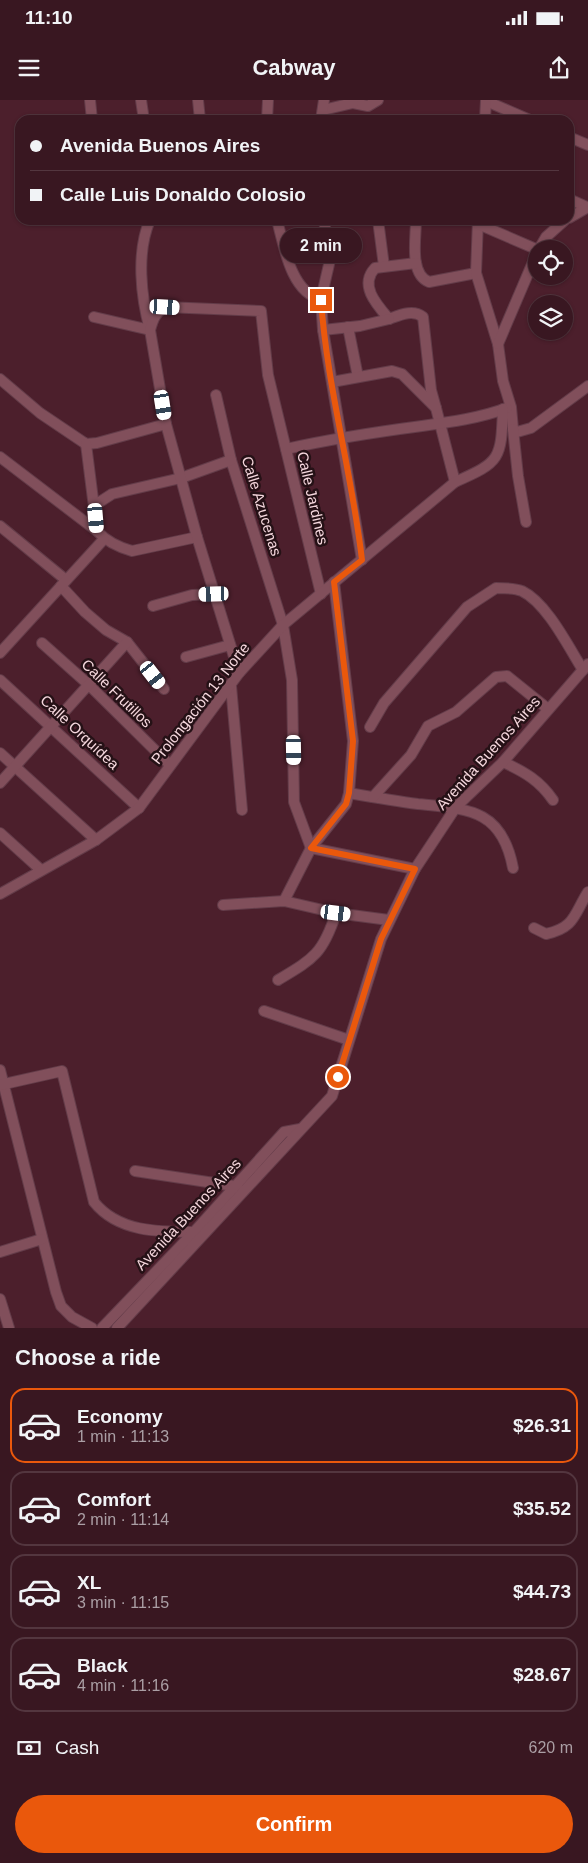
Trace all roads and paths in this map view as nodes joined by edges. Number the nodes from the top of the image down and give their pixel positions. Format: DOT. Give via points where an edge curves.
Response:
graph roads {
  1 [pos="90,100"];
  2 [pos="142,100"];
  3 [pos="198,100"];
  4 [pos="378,100"];
  5 [pos="486,101"];
  6 [pos="352,102"];
  7 [pos="323,110"];
  8 [pos="92,115"];
  9 [pos="144,115"];
  10 [pos="200,115"];
  11 [pos="485,115"];
  12 [pos="518,115"];
  13 [pos="574,139"];
  14 [pos="588,145"];
  15 [pos="574,201"];
  16 [pos="588,207"];
  17 [pos="574,215"];
  18 [pos="148,225"];
  19 [pos="278,225"];
  20 [pos="325,225"];
  21 [pos="379,225"];
  22 [pos="416,225"];
  23 [pos="478,225"];
  24 [pos="485,225"];
  25 [pos="559,225"];
  26 [pos="544,240"];
  27 [pos="528,244"];
  28 [pos="416,262"];
  29 [pos="384,266"];
  30 [pos="476,272"];
  31 [pos="528,273"];
  32 [pos="321,300"];
  33 [pos="94,317"];
  34 [pos="389,318"];
  35 [pos="348,327"];
  36 [pos="150,330"];
  37 [pos="323,330"];
  38 [pos="498,344"];
  39 [pos="358,377"];
  40 [pos="0,379"];
  41 [pos="332,382"];
  42 [pos="588,386"];
  43 [pos="216,394"];
  44 [pos="436,408"];
  45 [pos="507,408"];
  46 [pos="166,424"];
  47 [pos="440,424"];
  48 [pos="513,429"];
  49 [pos="343,437"];
  50 [pos="86,444"];
  51 [pos="286,449"];
  52 [pos="0,457"];
  53 [pos="232,460"];
  54 [pos="180,478"];
  55 [pos="454,482"];
  56 [pos="95,505"];
  57 [pos="526,522"];
  58 [pos="0,526"];
  59 [pos="100,535"];
  60 [pos="197,537"];
  61 [pos="362,560"];
  62 [pos="334,582"];
  63 [pos="63,583"];
  64 [pos="214,594"];
  65 [pos="321,594"];
  66 [pos="153,606"];
  67 [pos="283,625"];
  68 [pos="128,642"];
  69 [pos="42,644"];
  70 [pos="230,645"];
  71 [pos="0,653"];
  72 [pos="186,656"];
  73 [pos="586,667"];
  74 [pos="239,672"];
  75 [pos="0,680"];
  76 [pos="88,684"];
  77 [pos="231,686"];
  78 [pos="164,689"];
  79 [pos="548,709"];
  80 [pos="52,726"];
  81 [pos="370,727"];
  82 [pos="0,753"];
  83 [pos="503,762"];
  84 [pos="170,765"];
  85 [pos="14,766"];
  86 [pos="0,783"];
  87 [pos="349,793"];
  88 [pos="373,797"];
  89 [pos="553,800"];
  90 [pos="456,807"];
  91 [pos="139,808"];
  92 [pos="242,810"];
  93 [pos="0,833"];
  94 [pos="96,840"];
  95 [pos="311,848"];
  96 [pos="513,868"];
  97 [pos="415,869"];
  98 [pos="41,870"];
  99 [pos="588,892"];
  100 [pos="1,894"];
  101 [pos="284,901"];
  102 [pos="223,905"];
  103 [pos="336,913"];
  104 [pos="389,920"];
  105 [pos="534,928"];
  106 [pos="278,980"];
  107 [pos="264,1011"];
  108 [pos="349,1040"];
  109 [pos="0,1070"];
  110 [pos="2,1085"];
  111 [pos="300,1129"];
  112 [pos="135,1170"];
  113 [pos="234,1186"];
  114 [pos="242,1194"];
  115 [pos="194,1232"];
  116 [pos="42,1239"];
  117 [pos="0,1252"];
  118 [pos="0,1300"];
  119 [pos="9,1328"];
  120 [pos="92,1328"];
  121 [pos="102,1328"];
  122 [pos="117,1328"];
  1 -- 8 [label="street"];
  2 -- 9 [label="street"];
  3 -- 10 [label="street"];
  4 -- 6 [label="street" via="368,106"];
  5 -- 11 [label="street"];
  5 -- 12 [label="street"];
  6 -- 7 [label="street"];
  13 -- 14 [label="street"];
  15 -- 16 [label="street"];
  16 -- 17 [label="street"];
  18 -- 36 [label="street" via="143,242 144,308"];
  19 -- 32 [label="street" via="298,283 311,297"];
  20 -- 32 [label="street" via="330,260"];
  21 -- 29 [label="street"];
  22 -- 28 [label="street"];
  23 -- 30 [label="street"];
  24 -- 27 [label="street"];
  25 -- 26 [label="street"];
  28 -- 29 [label="street"];
  28 -- 30 [label="street" via="422,279 429,282"];
  29 -- 34 [label="street" via="375,268 368,275 368,283 370,292"];
  30 -- 38 [label="street"];
  31 -- 38 [label="street"];
  32 -- 37 [label="street"];
  33 -- 36 [label="street"];
  34 -- 35 [label="street"];
  34 -- 44 [label="street" via="410,313 423,317"];
  35 -- 37 [label="street"];
  35 -- 39 [label="street"];
  36 -- 46 [label="street"];
  36 -- 51 [label="street, Calle Jardines" via="153,319 165,307 261,311 268,375"];
  37 -- 41 [label="street"];
  38 -- 45 [label="street"];
  39 -- 41 [label="street"];
  39 -- 44 [label="street" via="392,371 402,374"];
  40 -- 50 [label="street" via="40,413"];
  41 -- 49 [label="street"];
  42 -- 48 [label="street" via="531,428 517,432"];
  43 -- 53 [label="street, Calle Azucenas"];
  44 -- 47 [label="street"];
  45 -- 47 [label="street"];
  45 -- 48 [label="street"];
  45 -- 55 [label="street, Prolongación 13 Norte" via="496,458 485,469"];
  46 -- 50 [label="street"];
  46 -- 54 [label="street"];
  47 -- 49 [label="street"];
  47 -- 55 [label="street"];
  48 -- 57 [label="street"];
  49 -- 51 [label="street"];
  49 -- 61 [label="street" via="343,456"];
  50 -- 56 [label="street"];
  51 -- 65 [label="street, Calle Jardines"];
  52 -- 59 [label="street"];
  53 -- 54 [label="street"];
  53 -- 67 [label="street, Calle Azucenas"];
  54 -- 56 [label="street" via="112,494"];
  54 -- 60 [label="street"];
  55 -- 61 [label="street, Prolongación 13 Norte"];
  56 -- 59 [label="street"];
  58 -- 63 [label="street"];
  59 -- 60 [label="street" via="132,551"];
  59 -- 63 [label="street"];
  60 -- 64 [label="street"];
  61 -- 62 [label="street, Prolongación 13 Norte"];
  62 -- 65 [label="street, Prolongación 13 Norte"];
  62 -- 87 [label="street" via="353,741"];
  63 -- 68 [label="street" via="85,612 106,630"];
  63 -- 71 [label="street"];
  64 -- 66 [label="street" via="192,595"];
  64 -- 70 [label="street"];
  65 -- 67 [label="street, Prolongación 13 Norte"];
  67 -- 74 [label="street, Prolongación 13 Norte"];
  67 -- 95 [label="street, Calle Azucenas" via="292,680 294,802"];
  68 -- 76 [label="street"];
  68 -- 78 [label="street"];
  69 -- 76 [label="street, Calle Frutillos"];
  70 -- 72 [label="street"];
  70 -- 74 [label="street"];
  73 -- 79 [label="street, Avenida Buenos Aires"];
  73 -- 81 [label="street" via="531,597 521,590 496,588 467,607 384,703"];
  74 -- 77 [label="street, Prolongación 13 Norte"];
  75 -- 80 [label="street, Calle Orquídea"];
  76 -- 80 [label="street"];
  76 -- 84 [label="street, Calle Frutillos"];
  77 -- 84 [label="street, Prolongación 13 Norte"];
  77 -- 92 [label="street"];
  79 -- 83 [label="street, Avenida Buenos Aires"];
  79 -- 88 [label="street" via="508,676 496,677 456,712 428,726 411,755"];
  80 -- 85 [label="street"];
  80 -- 91 [label="street, Calle Orquídea"];
  82 -- 85 [label="street"];
  83 -- 89 [label="street" via="530,774"];
  83 -- 90 [label="street, Avenida Buenos Aires"];
  84 -- 91 [label="street, Prolongación 13 Norte"];
  85 -- 86 [label="street"];
  85 -- 94 [label="street"];
  87 -- 88 [label="street"];
  87 -- 95 [label="street" via="346,804"];
  88 -- 90 [label="street"];
  90 -- 96 [label="street" via="479,814 498,831 510,848"];
  90 -- 97 [label="street, Avenida Buenos Aires"];
  91 -- 94 [label="street, Prolongación 13 Norte"];
  93 -- 98 [label="street"];
  94 -- 98 [label="street, Prolongación 13 Norte"];
  95 -- 97 [label="street"];
  95 -- 101 [label="street"];
  97 -- 104 [label="street, Avenida Buenos Aires"];
  98 -- 100 [label="street, Prolongación 13 Norte"];
  99 -- 105 [label="street" via="572,921 561,931 546,934"];
  101 -- 102 [label="street"];
  101 -- 103 [label="street"];
  103 -- 104 [label="street"];
  103 -- 106 [label="street" via="324,945 309,962"];
  104 -- 108 [label="street, Avenida Buenos Aires"];
  107 -- 108 [label="street"];
  108 -- 111 [label="street, Avenida Buenos Aires" via="332,1096"];
  109 -- 110 [label="street"];
  110 -- 115 [label="street" via="62,1072 94,1202 104,1215 128,1226 163,1232"];
  110 -- 116 [label="street"];
  111 -- 113 [label="street, Avenida Buenos Aires" via="284,1132"];
  111 -- 114 [label="street, Avenida Buenos Aires"];
  112 -- 113 [label="street"];
  113 -- 114 [label="street"];
  113 -- 115 [label="street, Avenida Buenos Aires"];
  114 -- 122 [label="street, Avenida Buenos Aires"];
  115 -- 121 [label="street, Avenida Buenos Aires"];
  116 -- 117 [label="street"];
  116 -- 120 [label="street" via="61,1306 72,1317"];
  118 -- 119 [label="street"];
}
